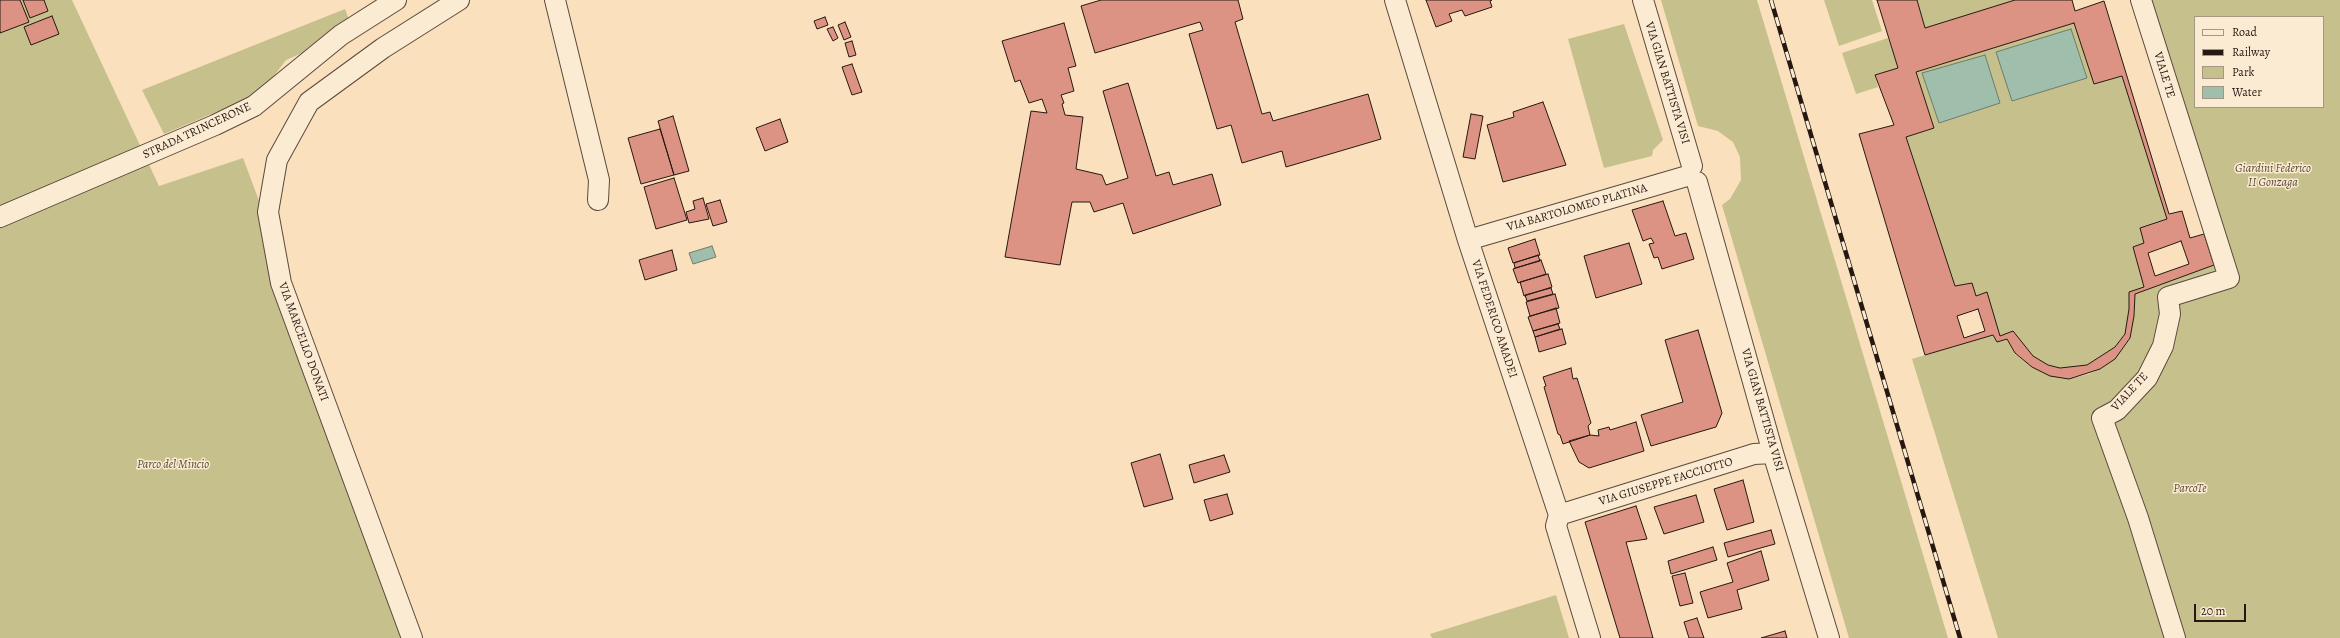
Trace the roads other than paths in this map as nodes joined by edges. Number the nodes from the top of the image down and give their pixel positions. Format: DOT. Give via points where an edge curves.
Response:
graph roads {
  1 [pos="396,0"];
  2 [pos="460,0"];
  3 [pos="555,0"];
  4 [pos="1395,0"];
  5 [pos="1643,0"];
  6 [pos="2141,0"];
  7 [pos="1692,174"];
  8 [pos="598,200"];
  9 [pos="0,216"];
  10 [pos="1468,240"];
  11 [pos="1773,453"];
  12 [pos="1559,515"];
  13 [pos="412,638"];
  14 [pos="1590,638"];
  15 [pos="1829,638"];
  16 [pos="2175,638"];
  1 -- 9 [label="street, STRADA TRINCERONE" via="341,35 254,106"];
  2 -- 13 [label="street, VIA MARCELLO DONATI" via="383,48 309,102 277,160 268,212 281,283"];
  3 -- 8 [label="street" via="599,180"];
  4 -- 10 [label="street, VIA FEDERICO AMADEI"];
  5 -- 7 [label="street, VIA GIAN BATTISTA VISI"];
  6 -- 16 [label="street, VIALE TE" via="2229,278 2168,297 2170,314 2163,346 2147,378 2117,410 2102,418 2138,518"];
  7 -- 10 [label="street, VIA BARTOLOMEO PLATINA"];
  7 -- 11 [label="street, VIA GIAN BATTISTA VISI"];
  10 -- 12 [label="street, VIA FEDERICO AMADEI"];
  11 -- 12 [label="street, VIA GIUSEPPE FACCIOTTO" via="1754,454"];
  11 -- 15 [label="street, VIA GIAN BATTISTA VISI"];
  12 -- 14 [label="street, VIA FEDERICO AMADEI" via="1556,526"];
}
